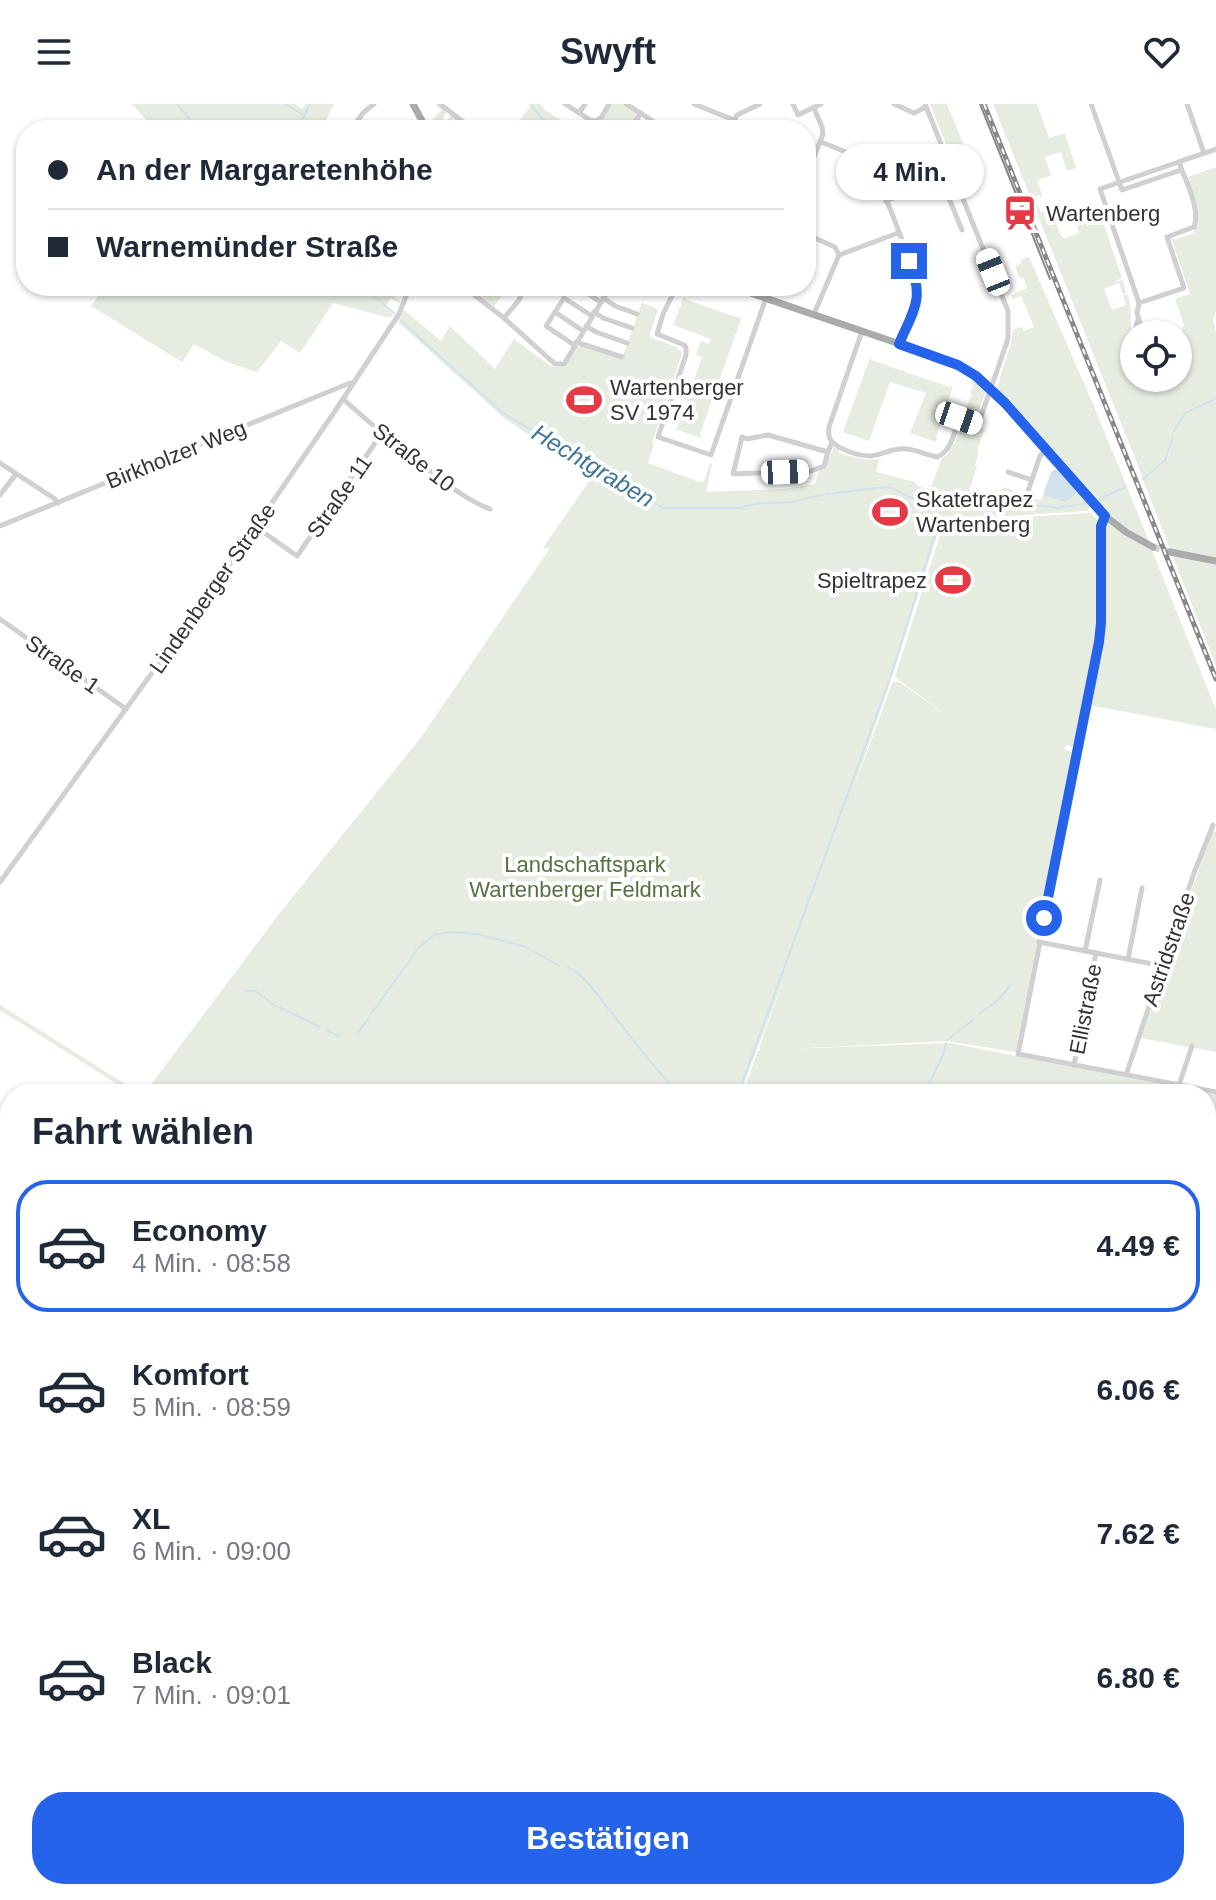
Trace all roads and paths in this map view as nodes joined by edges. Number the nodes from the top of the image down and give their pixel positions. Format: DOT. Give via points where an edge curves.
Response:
graph roads {
  1 [pos="374,104"];
  2 [pos="440,104"];
  3 [pos="565,104"];
  4 [pos="585,104"];
  5 [pos="626,104"];
  6 [pos="694,104"];
  7 [pos="760,104"];
  8 [pos="793,104"];
  9 [pos="821,104"];
  10 [pos="894,104"];
  11 [pos="1091,104"];
  12 [pos="1187,104"];
  13 [pos="750,106"];
  14 [pos="926,106"];
  15 [pos="814,108"];
  16 [pos="579,113"];
  17 [pos="641,113"];
  18 [pos="358,120"];
  19 [pos="461,120"];
  20 [pos="590,120"];
  21 [pos="636,120"];
  22 [pos="652,120"];
  23 [pos="734,120"];
  24 [pos="821,142"];
  25 [pos="1216,149"];
  26 [pos="1204,153"];
  27 [pos="816,154"];
  28 [pos="1179,162"];
  29 [pos="1181,170"];
  30 [pos="953,174"];
  31 [pos="941,179"];
  32 [pos="1118,183"];
  33 [pos="886,201"];
  34 [pos="962,230"];
  35 [pos="898,233"];
  36 [pos="816,238"];
  37 [pos="839,255"];
  38 [pos="406,296"];
  39 [pos="481,296"];
  40 [pos="521,296"];
  41 [pos="595,296"];
  42 [pos="605,296"];
  43 [pos="672,296"];
  44 [pos="760,296"];
  45 [pos="766,298"];
  46 [pos="602,300"];
  47 [pos="1139,303"];
  48 [pos="555,312"];
  49 [pos="593,314"];
  50 [pos="637,314"];
  51 [pos="814,314"];
  52 [pos="504,318"];
  53 [pos="1139,318"];
  54 [pos="584,328"];
  55 [pos="632,328"];
  56 [pos="862,331"];
  57 [pos="575,343"];
  58 [pos="627,343"];
  59 [pos="899,344"];
  60 [pos="622,357"];
  61 [pos="352,384"];
  62 [pos="338,388"];
  63 [pos="991,389"];
  64 [pos="344,397"];
  65 [pos="382,433"];
  66 [pos="832,442"];
  67 [pos="1046,451"];
  68 [pos="828,452"];
  69 [pos="0,463"];
  70 [pos="1008,472"];
  71 [pos="16,474"];
  72 [pos="1032,480"];
  73 [pos="1027,494"];
  74 [pos="0,495"];
  75 [pos="58,503"];
  76 [pos="490,509"];
  77 [pos="1105,516"];
  78 [pos="0,526"];
  79 [pos="256,527"];
  80 [pos="1153,547"];
  81 [pos="1170,552"];
  82 [pos="1216,561"];
  83 [pos="0,619"];
  84 [pos="126,709"];
  85 [pos="1213,825"];
  86 [pos="1100,880"];
  87 [pos="0,882"];
  88 [pos="1142,888"];
  89 [pos="1039,942"];
  90 [pos="1085,951"];
  91 [pos="1096,953"];
  92 [pos="1128,959"];
  93 [pos="1163,966"];
  94 [pos="1192,1046"];
  95 [pos="1074,1065"];
  96 [pos="1126,1075"];
  97 [pos="1174,1084"];
  98 [pos="1179,1084"];
  1 -- 18 [label="street"];
  2 -- 19 [label="street"];
  3 -- 16 [label="street"];
  4 -- 16 [label="street"];
  5 -- 17 [label="street"];
  6 -- 23 [label="street"];
  7 -- 13 [label="street"];
  8 -- 15 [label="street" via="798,115"];
  9 -- 15 [label="street"];
  10 -- 14 [label="street" via="914,113"];
  11 -- 32 [label="street"];
  12 -- 26 [label="street"];
  13 -- 23 [label="street"];
  14 -- 30 [label="street"];
  15 -- 24 [label="street" via="822,127"];
  16 -- 20 [label="street"];
  17 -- 21 [label="street"];
  17 -- 22 [label="street"];
  24 -- 27 [label="street"];
  24 -- 33 [label="street" via="868,165"];
  25 -- 26 [label="street"];
  26 -- 28 [label="street"];
  28 -- 29 [label="street"];
  28 -- 32 [label="street"];
  29 -- 32 [label="street" via="1122,190"];
  29 -- 47 [label="street" via="1196,224 1167,237 1184,288"];
  30 -- 31 [label="street"];
  30 -- 63 [label="street" via="1008,311 1008,339"];
  31 -- 33 [label="street"];
  31 -- 34 [label="street"];
  32 -- 47 [label="street" via="1100,189"];
  33 -- 35 [label="street"];
  35 -- 37 [label="street"];
  35 -- 59 [label="street" via="918,291"];
  36 -- 37 [label="street" via="835,247"];
  37 -- 51 [label="street"];
  38 -- 61 [label="street, Lindenberger Straße"];
  39 -- 52 [label="street"];
  40 -- 52 [label="street"];
  41 -- 46 [label="street"];
  42 -- 46 [label="street"];
  43 -- 45 [label="street" via="657,334 684,345 686,355 658,437 711,455"];
  44 -- 45 [label="main road"];
  45 -- 51 [label="main road"];
  46 -- 49 [label="street"];
  46 -- 50 [label="street"];
  47 -- 53 [label="street"];
  48 -- 49 [label="street" via="564,298"];
  48 -- 54 [label="street"];
  48 -- 57 [label="street" via="546,326"];
  49 -- 54 [label="street"];
  49 -- 55 [label="street"];
  51 -- 56 [label="main road"];
  52 -- 57 [label="street" via="555,364 564,364"];
  54 -- 57 [label="street"];
  54 -- 58 [label="street"];
  56 -- 59 [label="main road"];
  56 -- 66 [label="street" via="829,427"];
  57 -- 60 [label="street"];
  59 -- 63 [label="main road" via="958,365"];
  61 -- 62 [label="street, Birkholzer Weg"];
  61 -- 64 [label="street, Lindenberger Straße"];
  62 -- 64 [label="street, Straße 10"];
  62 -- 75 [label="street, Birkholzer Weg"];
  63 -- 66 [label="street" via="978,425 959,418 942,456 906,448 864,455"];
  63 -- 67 [label="main road"];
  64 -- 65 [label="street, Straße 10"];
  64 -- 79 [label="street, Lindenberger Straße"];
  65 -- 76 [label="street, Straße 10"];
  65 -- 79 [label="street, Straße 11" via="297,556"];
  66 -- 68 [label="street"];
  67 -- 72 [label="street"];
  67 -- 77 [label="main road"];
  68 -- 68 [label="street" via="824,466 811,471 733,474 742,437 768,435"];
  69 -- 71 [label="street"];
  70 -- 72 [label="street"];
  71 -- 74 [label="street"];
  71 -- 75 [label="street"];
  72 -- 73 [label="street"];
  75 -- 78 [label="street, Birkholzer Weg"];
  77 -- 80 [label="main road"];
  77 -- 89 [label="street" via="1099,642"];
  79 -- 84 [label="street, Lindenberger Straße"];
  81 -- 82 [label="main road"];
  83 -- 84 [label="street, Straße 1"];
  84 -- 87 [label="street, Lindenberger Straße"];
  85 -- 93 [label="street, Astridstraße"];
  86 -- 90 [label="street"];
  88 -- 92 [label="street"];
  89 -- 90 [label="street"];
  89 -- 95 [label="street" via="1018,1054"];
  90 -- 91 [label="street"];
  91 -- 92 [label="street"];
  91 -- 95 [label="street, Ellistraße"];
  92 -- 93 [label="street"];
  93 -- 96 [label="street, Astridstraße"];
  94 -- 98 [label="street"];
  95 -- 96 [label="street"];
  96 -- 97 [label="street"];
}
